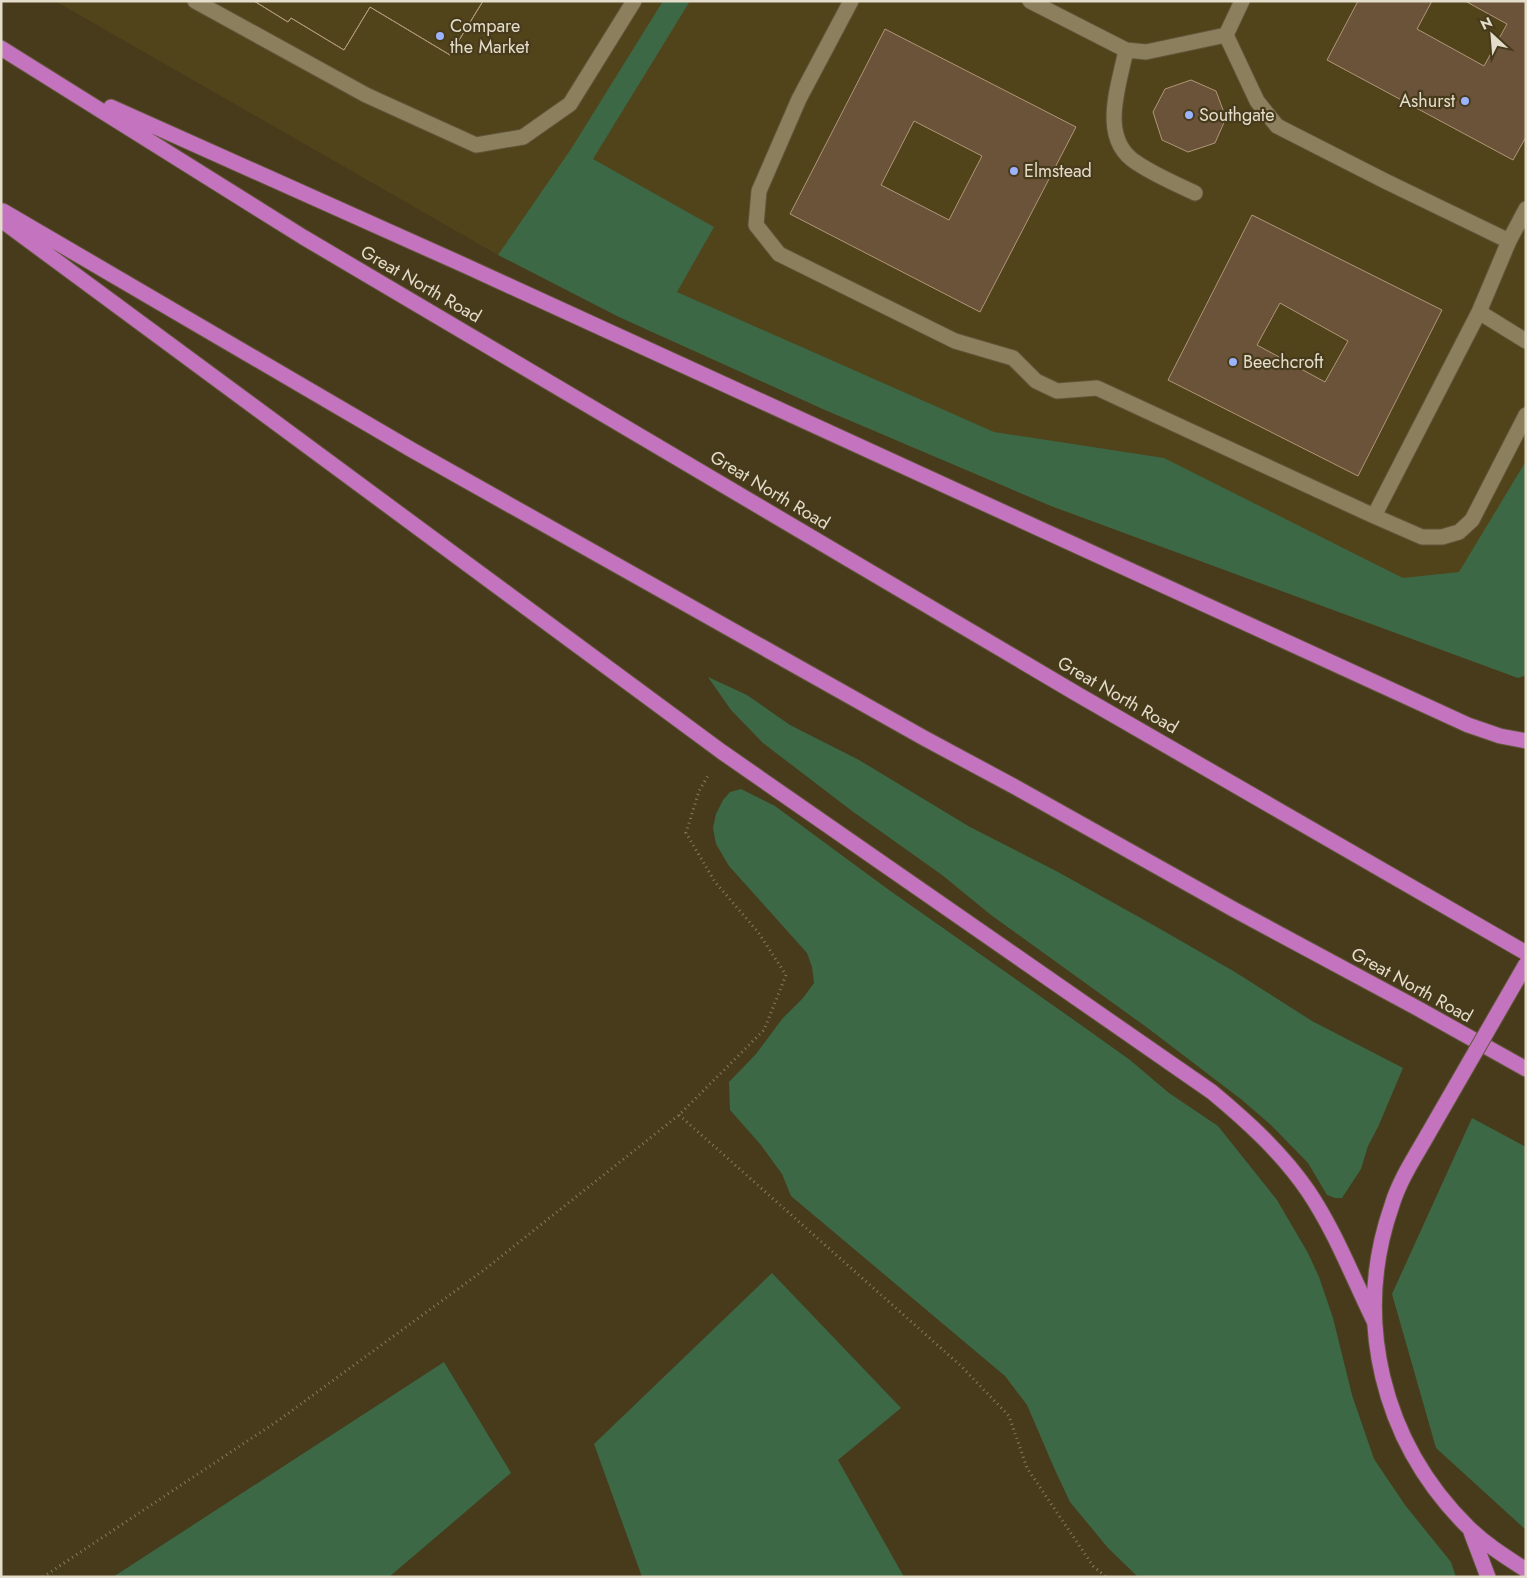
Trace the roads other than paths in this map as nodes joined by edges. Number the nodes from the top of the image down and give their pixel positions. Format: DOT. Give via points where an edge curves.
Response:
graph roads {
  1 [pos="195,1"];
  2 [pos="634,1"];
  3 [pos="851,1"];
  4 [pos="1030,1"];
  5 [pos="1242,1"];
  6 [pos="1226,35"];
  7 [pos="1,48"];
  8 [pos="1126,50"];
  9 [pos="60,83"];
  10 [pos="1195,193"];
  11 [pos="1526,209"];
  12 [pos="1,210"];
  13 [pos="1,220"];
  14 [pos="1509,241"];
  15 [pos="1479,312"];
  16 [pos="1526,341"];
  17 [pos="1526,415"];
  18 [pos="1374,516"];
  19 [pos="1526,741"];
  20 [pos="1526,953"];
  21 [pos="1526,964"];
  22 [pos="1526,1069"];
  23 [pos="1374,1321"];
  24 [pos="1468,1527"];
  25 [pos="1526,1570"];
  26 [pos="1488,1577"];
  1 -- 2 [label="lane" via="366,95 476,145 523,137 570,104"];
  3 -- 18 [label="lane" via="799,99 759,191 756,225 779,254 955,341 1013,358 1036,381 1057,392 1097,388"];
  4 -- 8 [label="lane"];
  5 -- 6 [label="lane"];
  6 -- 8 [label="lane" via="1146,52"];
  6 -- 14 [label="lane" via="1257,101 1277,126"];
  7 -- 9 [label="highway, Great North Road"];
  8 -- 10 [label="lane" via="1114,113 1115,135 1121,148 1135,163"];
  9 -- 19 [label="highway" via="1468,725"];
  9 -- 20 [label="highway, Great North Road" via="312,242 1077,694"];
  11 -- 14 [label="lane"];
  12 -- 22 [label="highway, Great North Road" via="420,455 924,738"];
  13 -- 23 [label="highway" via="722,752 1212,1092 1252,1125 1308,1192"];
  14 -- 15 [label="lane"];
  15 -- 16 [label="lane"];
  15 -- 18 [label="lane"];
  17 -- 18 [label="lane" via="1472,520 1459,532 1442,537 1422,537"];
  21 -- 23 [label="highway, bridge" via="1408,1168 1392,1204 1381,1242 1375,1281"];
  23 -- 24 [label="highway" via="1378,1360 1391,1407 1410,1451 1436,1491"];
  24 -- 25 [label="highway"];
  24 -- 26 [label="highway"];
}
